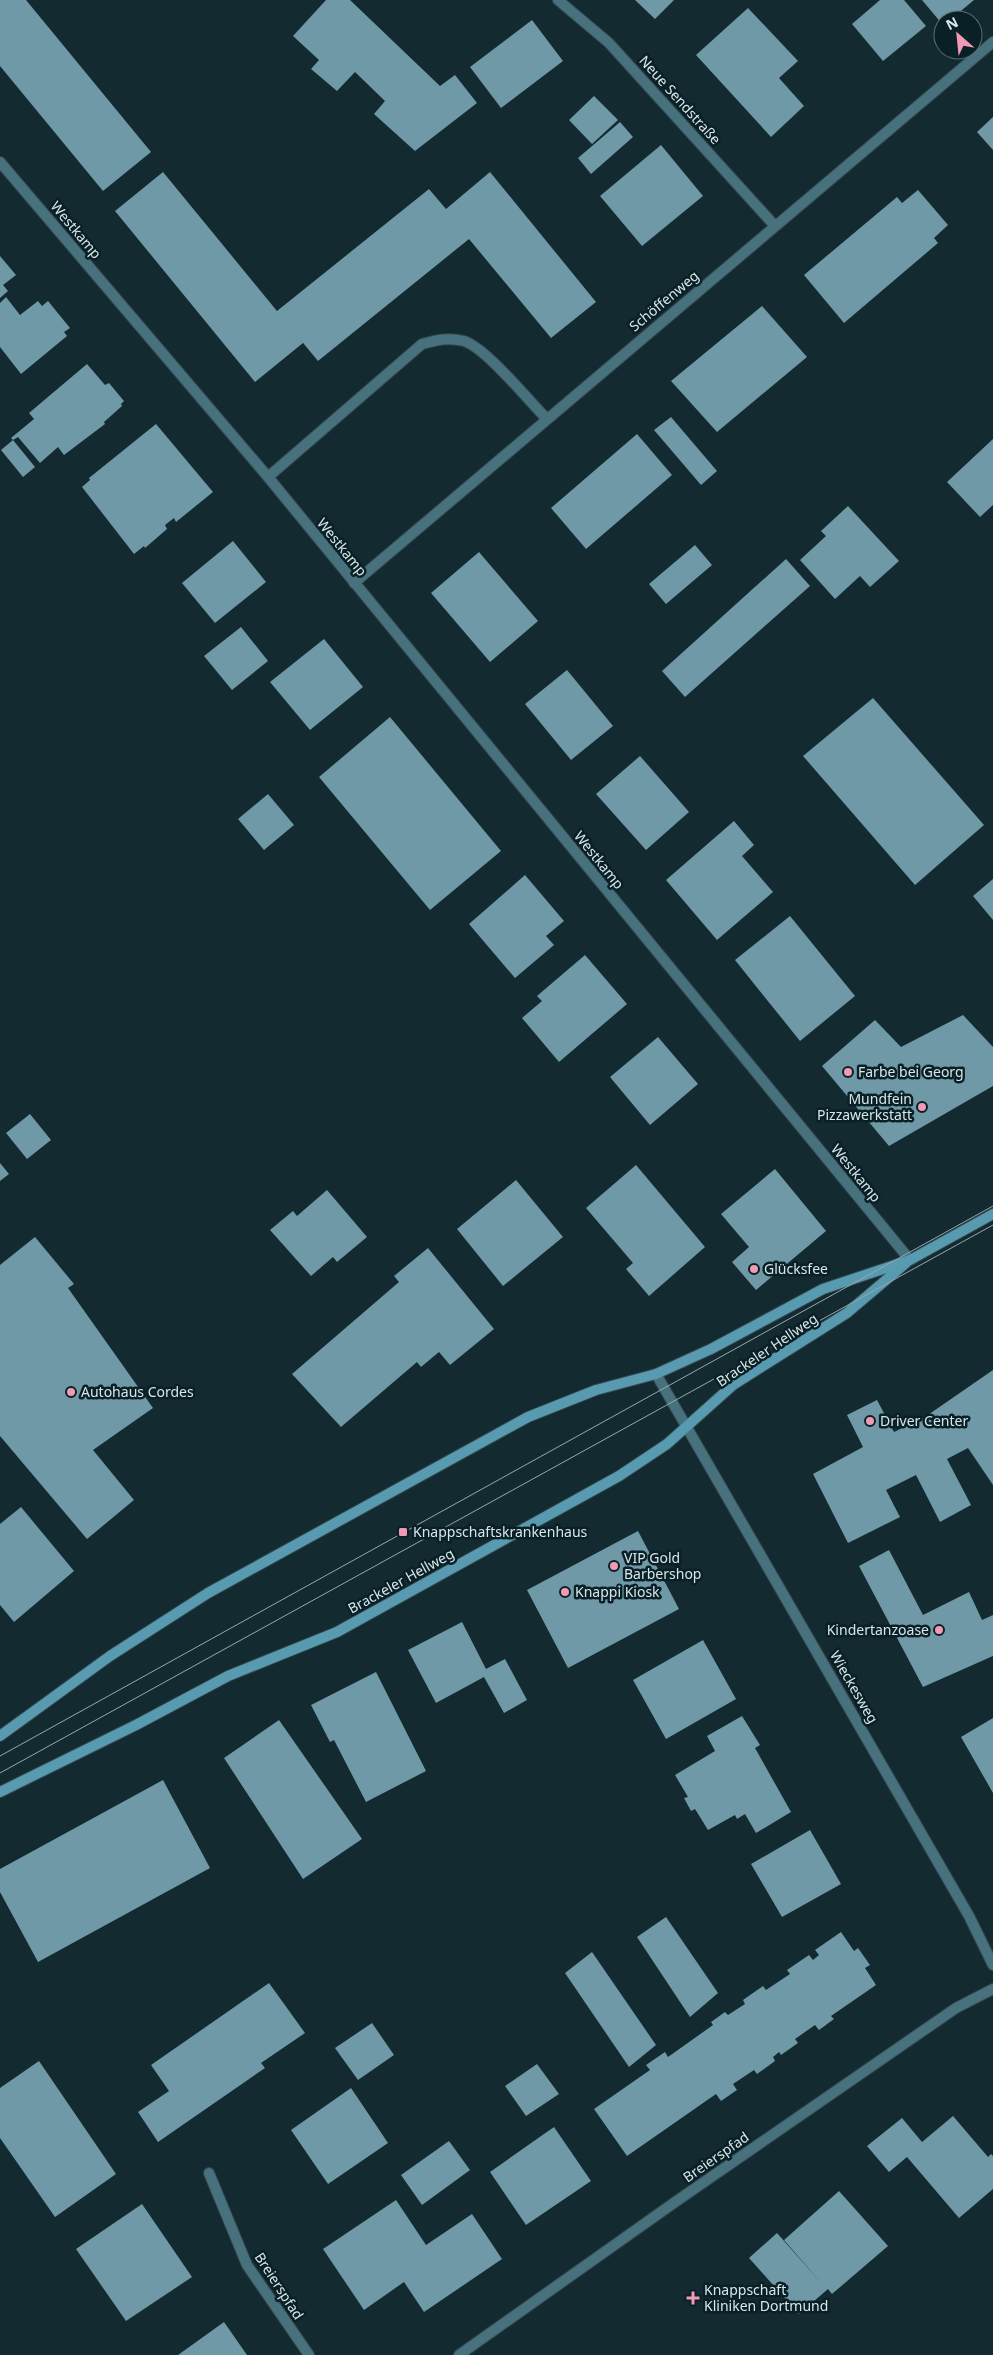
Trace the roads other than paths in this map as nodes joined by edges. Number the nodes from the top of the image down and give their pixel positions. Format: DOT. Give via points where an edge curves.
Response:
graph roads {
  1 [pos="558,0"];
  2 [pos="993,42"];
  3 [pos="0,162"];
  4 [pos="775,226"];
  5 [pos="546,418"];
  6 [pos="268,476"];
  7 [pos="354,583"];
  8 [pos="993,1214"];
  9 [pos="910,1260"];
  10 [pos="656,1374"];
  11 [pos="686,1427"];
  12 [pos="0,1736"];
  13 [pos="0,1792"];
  14 [pos="993,1965"];
  15 [pos="993,1989"];
  16 [pos="209,2173"];
  17 [pos="309,2355"];
  18 [pos="459,2355"];
  1 -- 4 [label="street, Neue Sendstraße" via="609,43"];
  2 -- 4 [label="street, Schöffenweg"];
  3 -- 6 [label="street, Westkamp"];
  4 -- 5 [label="street, Schöffenweg"];
  5 -- 6 [label="street" via="489,358 466,341 443,338 422,344"];
  5 -- 7 [label="street, Schöffenweg"];
  6 -- 7 [label="street, Westkamp"];
  7 -- 9 [label="street, Westkamp"];
  8 -- 9 [label="main road, Brackeler Hellweg"];
  9 -- 10 [label="main road, Brackeler Hellweg" via="823,1289 711,1349"];
  9 -- 11 [label="main road, Brackeler Hellweg" via="847,1313 733,1386"];
  10 -- 11 [label="street, Wieckesweg"];
  10 -- 12 [label="main road, Brackeler Hellweg" via="596,1390 528,1417 208,1593 110,1656"];
  11 -- 13 [label="main road, Brackeler Hellweg" via="667,1444 619,1476 337,1632 228,1676"];
  11 -- 14 [label="street, Wieckesweg" via="891,1779 969,1916"];
  15 -- 18 [label="street, Breierspfad" via="956,2008"];
  16 -- 17 [label="street, Breierspfad" via="247,2265"];
}
